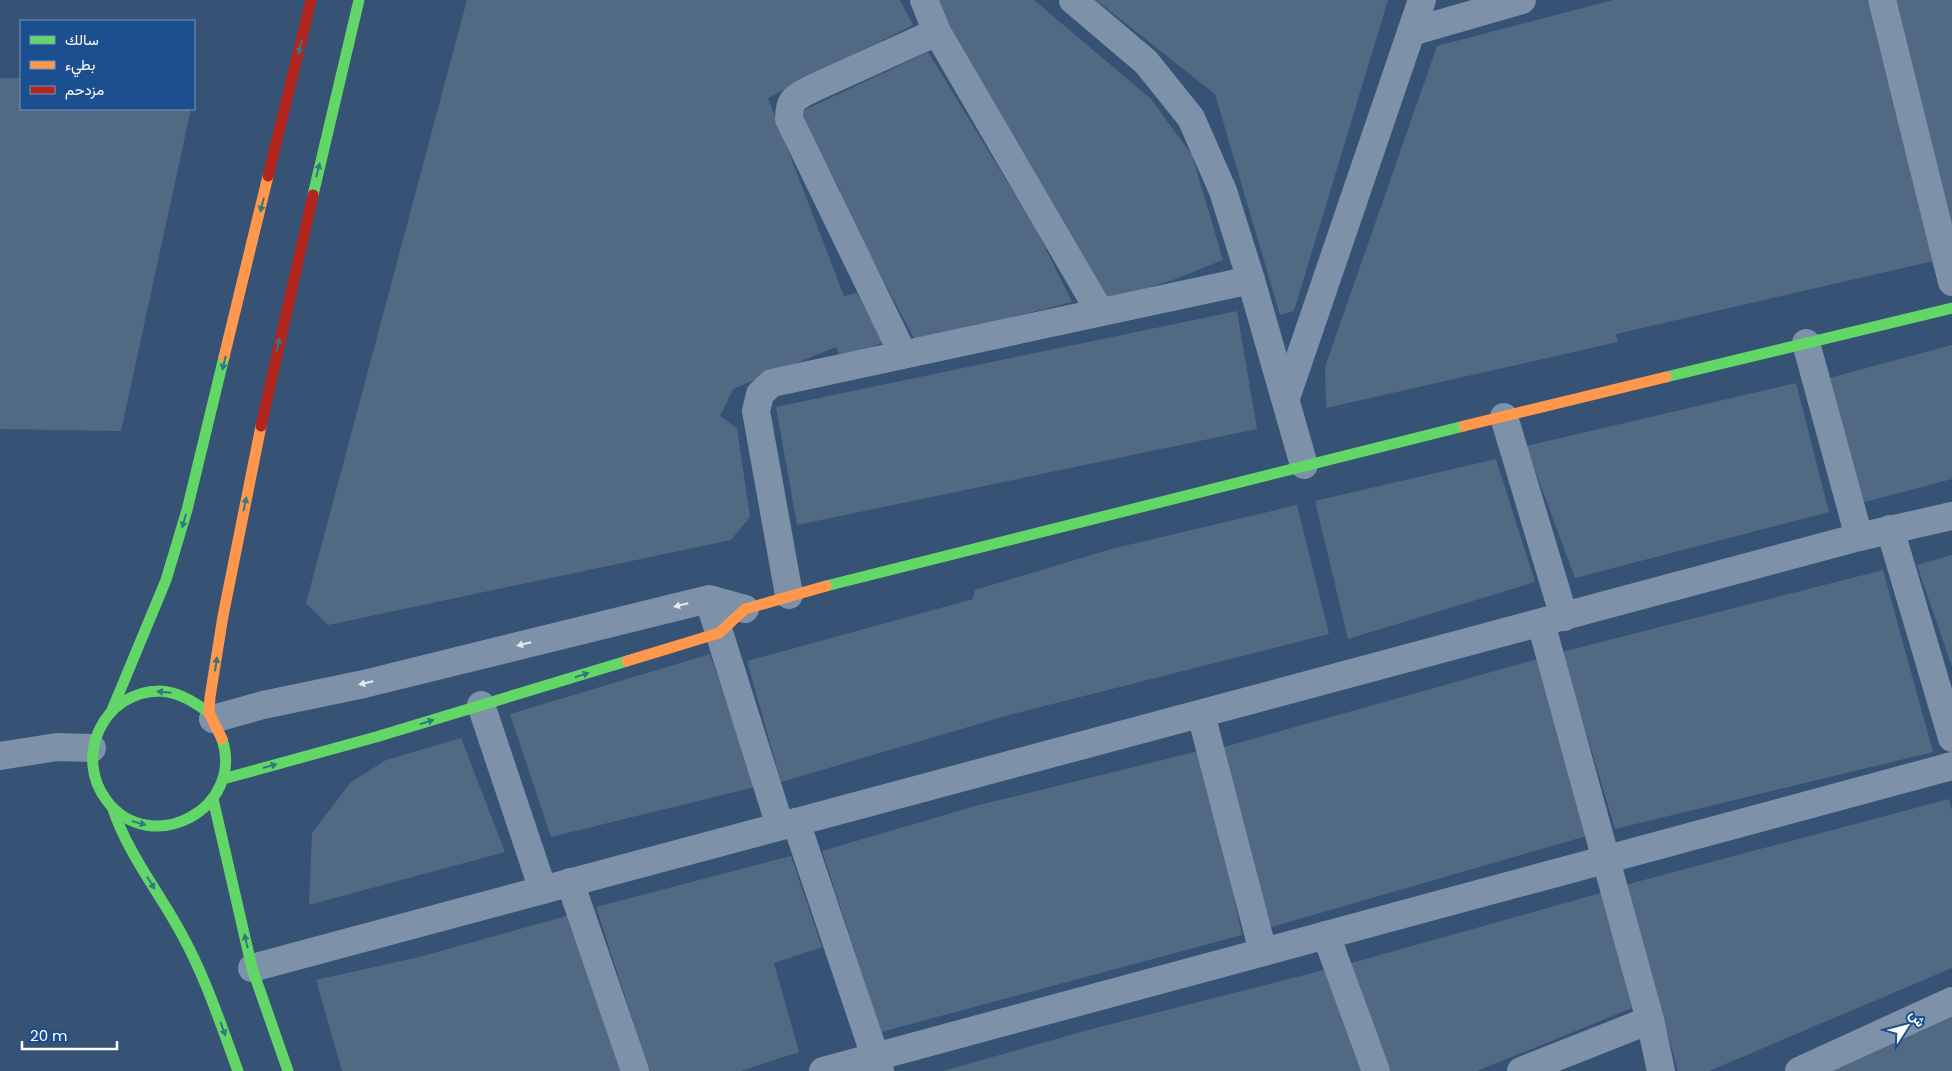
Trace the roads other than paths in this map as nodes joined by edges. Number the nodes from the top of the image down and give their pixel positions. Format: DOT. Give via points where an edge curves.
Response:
graph roads {
  1 [pos="311,0"];
  2 [pos="359,0"];
  3 [pos="924,0"];
  4 [pos="1073,0"];
  5 [pos="1422,0"];
  6 [pos="1522,0"];
  7 [pos="1882,0"];
  8 [pos="937,32"];
  9 [pos="1411,32"];
  10 [pos="1251,280"];
  11 [pos="1952,282"];
  12 [pos="1952,308"];
  13 [pos="1100,312"];
  14 [pos="1806,343"];
  15 [pos="903,354"];
  16 [pos="1286,398"];
  17 [pos="1504,416"];
  18 [pos="1304,465"];
  19 [pos="1952,516"];
  20 [pos="1890,529"];
  21 [pos="1859,538"];
  22 [pos="790,594"];
  23 [pos="709,598"];
  24 [pos="745,609"];
  25 [pos="1552,620"];
  26 [pos="719,634"];
  27 [pos="481,706"];
  28 [pos="112,710"];
  29 [pos="1201,714"];
  30 [pos="211,716"];
  31 [pos="1952,738"];
  32 [pos="92,748"];
  33 [pos="0,756"];
  34 [pos="1952,766"];
  35 [pos="224,779"];
  36 [pos="213,799"];
  37 [pos="113,809"];
  38 [pos="788,824"];
  39 [pos="1607,860"];
  40 [pos="570,882"];
  41 [pos="543,890"];
  42 [pos="1326,935"];
  43 [pos="1263,952"];
  44 [pos="252,968"];
  45 [pos="1952,1001"];
  46 [pos="1650,1020"];
  47 [pos="878,1064"];
  48 [pos="238,1071"];
  49 [pos="288,1071"];
  50 [pos="635,1071"];
  51 [pos="823,1071"];
  52 [pos="1376,1071"];
  53 [pos="1521,1071"];
  54 [pos="1660,1071"];
  55 [pos="1799,1071"];
  1 -- 28 [label="main road, one-way" via="187,510 166,580"];
  30 -- 2 [label="main road, one-way" via="232,567 290,288"];
  3 -- 8 [label="street"];
  4 -- 10 [label="street" via="1146,62 1191,118 1223,190"];
  5 -- 9 [label="street"];
  6 -- 9 [label="street"];
  7 -- 11 [label="street"];
  8 -- 13 [label="street"];
  8 -- 15 [label="street" via="810,89 789,106 789,119"];
  9 -- 16 [label="street"];
  10 -- 13 [label="street"];
  10 -- 16 [label="street"];
  12 -- 14 [label="main road"];
  13 -- 15 [label="street"];
  14 -- 17 [label="main road"];
  14 -- 21 [label="street"];
  15 -- 22 [label="street" via="772,383 760,394 756,412"];
  16 -- 18 [label="street"];
  17 -- 18 [label="main road"];
  17 -- 25 [label="street"];
  18 -- 22 [label="main road"];
  19 -- 20 [label="street"];
  20 -- 21 [label="street"];
  20 -- 31 [label="street"];
  21 -- 25 [label="street"];
  22 -- 24 [label="main road"];
  23 -- 24 [label="street"];
  23 -- 26 [label="street"];
  23 -- 30 [label="street, one-way" via="364,684"];
  24 -- 26 [label="main road"];
  25 -- 29 [label="street"];
  25 -- 39 [label="street"];
  27 -- 26 [label="main road, one-way"];
  26 -- 38 [label="street"];
  35 -- 27 [label="main road, one-way"];
  27 -- 41 [label="street"];
  30 -- 28 [label="main road, one-way" via="191,700 170,692 149,692 129,698"];
  28 -- 32 [label="main road" via="99,727"];
  29 -- 38 [label="street"];
  29 -- 43 [label="street"];
  30 -- 35 [label="main road" via="223,738 226,758"];
  32 -- 33 [label="street" via="57,747"];
  32 -- 37 [label="main road" via="92,770 100,791"];
  34 -- 39 [label="street"];
  35 -- 36 [label="main road"];
  37 -- 36 [label="main road, one-way" via="132,821 154,827 176,825 197,815"];
  44 -- 36 [label="main road, one-way"];
  37 -- 48 [label="main road, one-way" via="120,830 182,934 208,990"];
  38 -- 40 [label="street"];
  38 -- 47 [label="street"];
  39 -- 42 [label="street"];
  39 -- 46 [label="street"];
  40 -- 41 [label="street"];
  40 -- 50 [label="street"];
  41 -- 44 [label="street"];
  42 -- 43 [label="street"];
  42 -- 52 [label="street"];
  43 -- 47 [label="street"];
  44 -- 49 [label="main road"];
  45 -- 55 [label="street"];
  46 -- 53 [label="street"];
  46 -- 54 [label="street"];
  47 -- 51 [label="street"];
}
